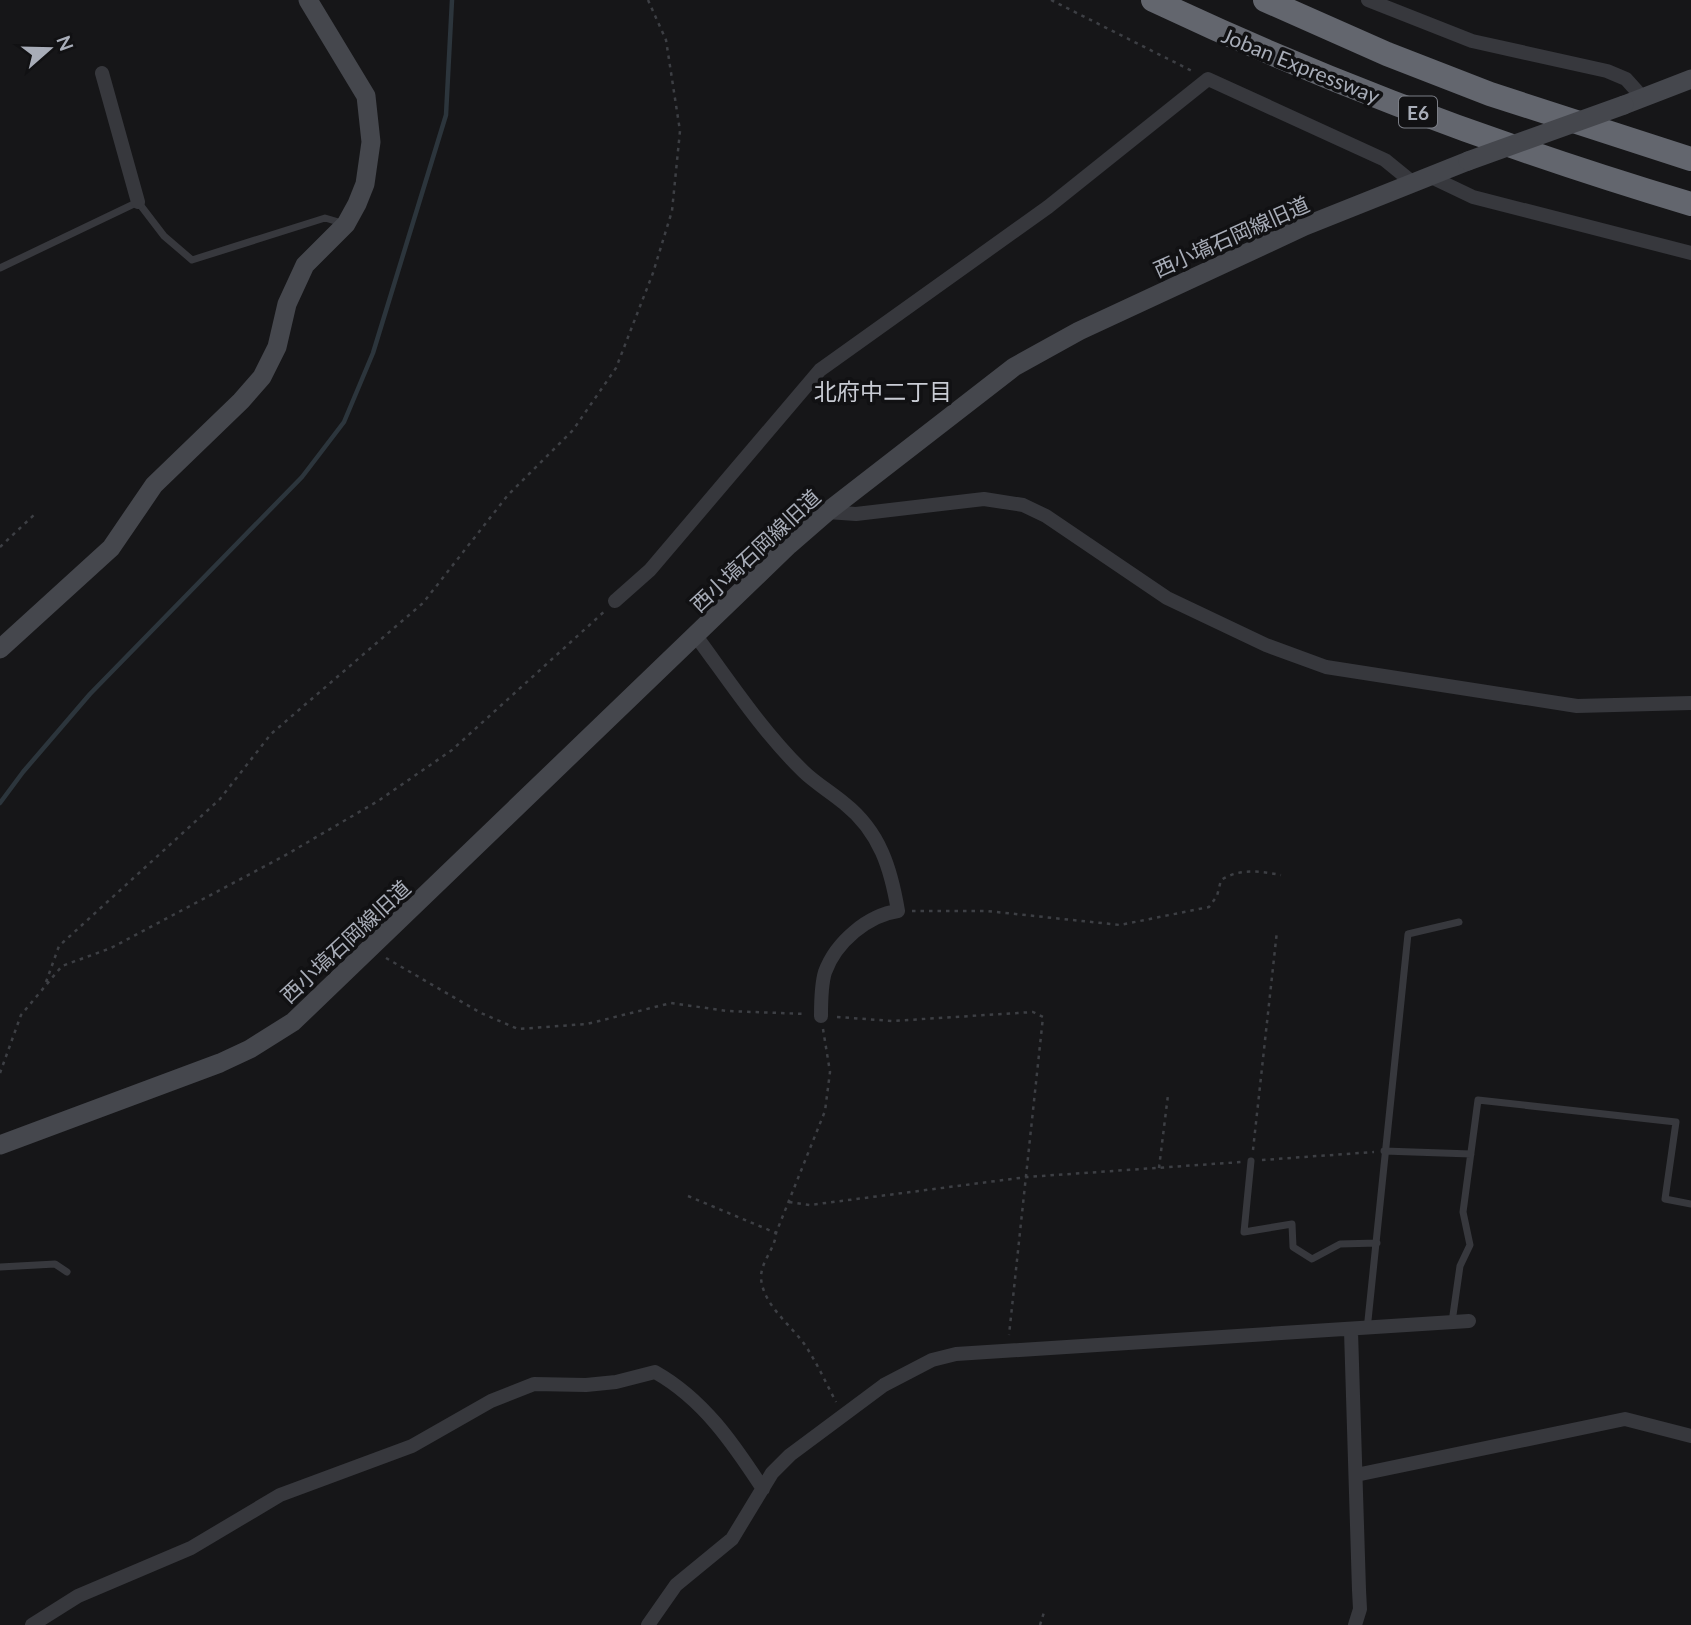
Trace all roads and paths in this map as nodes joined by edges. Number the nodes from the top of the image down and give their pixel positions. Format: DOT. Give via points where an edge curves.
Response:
graph roads {
  1 [pos="308,0"];
  2 [pos="648,0"];
  3 [pos="1051,0"];
  4 [pos="1153,0"];
  5 [pos="1265,0"];
  6 [pos="1367,0"];
  7 [pos="102,73"];
  8 [pos="1208,79"];
  9 [pos="1691,79"];
  10 [pos="1643,98"];
  11 [pos="1691,159"];
  12 [pos="1420,179"];
  13 [pos="138,202"];
  14 [pos="1691,204"];
  15 [pos="346,224"];
  16 [pos="1691,253"];
  17 [pos="0,268"];
  18 [pos="827,512"];
  19 [pos="36,513"];
  20 [pos="0,547"];
  21 [pos="615,601"];
  22 [pos="696,636"];
  23 [pos="0,649"];
  24 [pos="1691,703"];
  25 [pos="1281,875"];
  26 [pos="898,911"];
  27 [pos="1459,922"];
  28 [pos="1277,931"];
  29 [pos="372,949"];
  30 [pos="46,982"];
  31 [pos="821,1016"];
  32 [pos="0,1073"];
  33 [pos="1168,1095"];
  34 [pos="0,1145"];
  35 [pos="1384,1151"];
  36 [pos="1471,1154"];
  37 [pos="1251,1161"];
  38 [pos="1159,1168"];
  39 [pos="1027,1177"];
  40 [pos="688,1196"];
  41 [pos="789,1202"];
  42 [pos="1691,1204"];
  43 [pos="776,1233"];
  44 [pos="1377,1242"];
  45 [pos="0,1267"];
  46 [pos="67,1272"];
  47 [pos="1469,1321"];
  48 [pos="1452,1323"];
  49 [pos="1367,1330"];
  50 [pos="1351,1331"];
  51 [pos="1007,1351"];
  52 [pos="843,1414"];
  53 [pos="1691,1436"];
  54 [pos="1356,1475"];
  55 [pos="763,1489"];
  56 [pos="1045,1609"];
  57 [pos="33,1625"];
  58 [pos="648,1625"];
  59 [pos="1040,1625"];
  60 [pos="1355,1625"];
  1 -- 15 [label="street" via="366,96 370,119 365,184"];
  2 -- 30 [label="path" via="666,40 680,131 672,211 616,368 573,430 508,495 423,603 271,734 220,799 60,946"];
  3 -- 8 [label="path"];
  4 -- 14 [label="highway, Joban Expressway / E6" via="1388,100 1587,173"];
  5 -- 11 [label="highway, Joban Expressway / E6" via="1490,94"];
  6 -- 10 [label="street" via="1472,41 1607,71 1626,79"];
  7 -- 13 [label="street"];
  8 -- 12 [label="street"];
  8 -- 21 [label="street" via="1048,207 820,370 650,569"];
  9 -- 10 [label="street, 西小塙石岡線旧道"];
  10 -- 12 [label="street, 西小塙石岡線旧道, bridge"];
  12 -- 16 [label="street"];
  12 -- 18 [label="street, 西小塙石岡線旧道" via="1305,226 1079,331 1014,368"];
  13 -- 15 [label="lane" via="164,236 192,260 325,218"];
  13 -- 17 [label="lane"];
  15 -- 23 [label="street" via="305,265 287,304 278,346 262,377 154,485 111,548"];
  18 -- 22 [label="street, 西小塙石岡線旧道"];
  18 -- 24 [label="street" via="1004,501 1046,516 1167,598 1266,645 1326,667 1577,706"];
  19 -- 20 [label="path"];
  21 -- 30 [label="path" via="452,750 378,801 136,935 62,966"];
  22 -- 26 [label="street" via="803,772 867,825 893,876"];
  22 -- 29 [label="street, 西小塙石岡線旧道"];
  25 -- 26 [label="path" via="1233,873 1221,880 1209,907 1120,925 987,911"];
  26 -- 31 [label="street" via="881,913 860,927 833,958 825,972"];
  27 -- 35 [label="lane" via="1408,934"];
  28 -- 37 [label="path"];
  29 -- 31 [label="path" via="418,979 518,1029 587,1024 671,1003"];
  29 -- 34 [label="street, 西小塙石岡線旧道" via="293,1021 250,1049"];
  30 -- 32 [label="path" via="21,1015"];
  31 -- 39 [label="path" via="892,1021 1038,1013 1044,1027"];
  31 -- 41 [label="path" via="830,1072 825,1111"];
  33 -- 38 [label="path"];
  35 -- 36 [label="lane"];
  35 -- 37 [label="path"];
  35 -- 44 [label="lane"];
  36 -- 42 [label="lane" via="1478,1100 1676,1122 1665,1199"];
  36 -- 48 [label="lane" via="1463,1212 1471,1245 1460,1266"];
  37 -- 38 [label="path"];
  37 -- 44 [label="lane" via="1244,1232 1292,1224 1293,1247 1312,1259 1340,1244"];
  38 -- 39 [label="path"];
  39 -- 41 [label="path" via="810,1205"];
  39 -- 51 [label="path"];
  40 -- 43 [label="path"];
  41 -- 43 [label="path"];
  43 -- 52 [label="path" via="775,1245 763,1262 765,1297 805,1346"];
  44 -- 49 [label="lane"];
  45 -- 46 [label="lane" via="55,1264"];
  47 -- 48 [label="street"];
  48 -- 49 [label="street"];
  49 -- 50 [label="street"];
  50 -- 51 [label="street"];
  50 -- 54 [label="street"];
  51 -- 52 [label="street" via="932,1360 884,1385"];
  52 -- 55 [label="street" via="790,1455"];
  53 -- 54 [label="street" via="1625,1419"];
  54 -- 60 [label="street" via="1360,1609"];
  55 -- 57 [label="street" via="731,1441 696,1402 655,1372 586,1385 534,1384 491,1401 412,1446 280,1494 191,1548 78,1595"];
  55 -- 58 [label="street" via="732,1539 676,1585"];
  56 -- 59 [label="path"];
}
